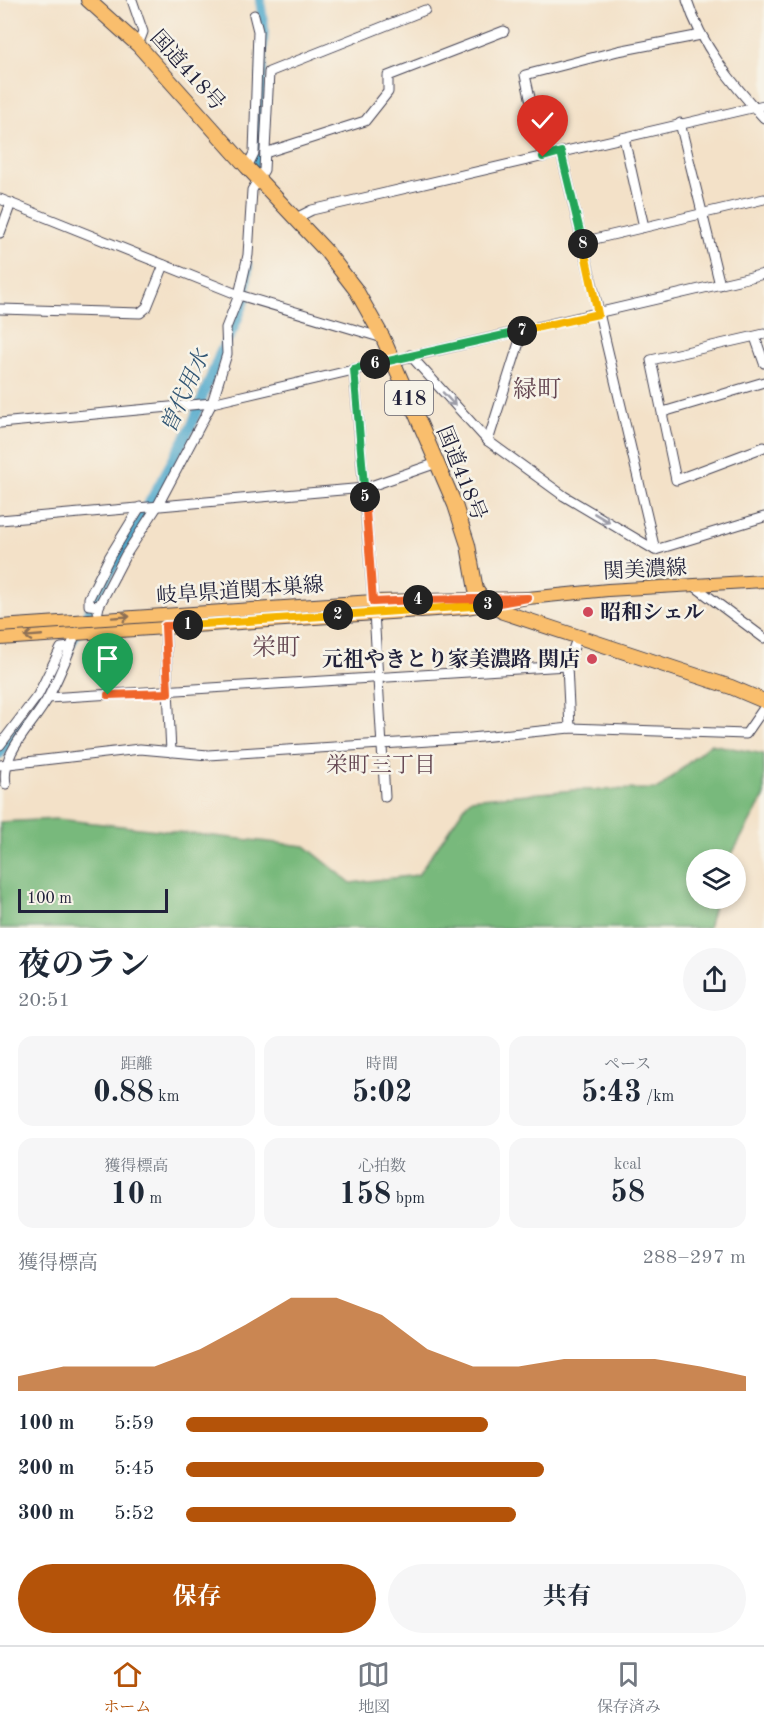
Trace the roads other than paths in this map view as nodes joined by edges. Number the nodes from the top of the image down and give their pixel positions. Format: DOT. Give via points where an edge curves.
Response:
graph roads {
  1 [pos="88,0"];
  2 [pos="132,0"];
  3 [pos="687,0"];
  4 [pos="425,10"];
  5 [pos="254,15"];
  6 [pos="504,31"];
  7 [pos="701,35"];
  8 [pos="138,45"];
  9 [pos="759,106"];
  10 [pos="764,118"];
  11 [pos="680,123"];
  12 [pos="624,138"];
  13 [pos="561,152"];
  14 [pos="265,153"];
  15 [pos="543,157"];
  16 [pos="247,167"];
  17 [pos="259,180"];
  18 [pos="0,199"];
  19 [pos="764,199"];
  20 [pos="11,203"];
  21 [pos="703,213"];
  22 [pos="296,218"];
  23 [pos="644,227"];
  24 [pos="0,233"];
  25 [pos="582,242"];
  26 [pos="164,265"];
  27 [pos="764,274"];
  28 [pos="720,285"];
  29 [pos="239,295"];
  30 [pos="0,309"];
  31 [pos="598,314"];
  32 [pos="523,330"];
  33 [pos="760,335"];
  34 [pos="383,338"];
  35 [pos="410,355"];
  36 [pos="393,360"];
  37 [pos="764,363"];
  38 [pos="354,369"];
  39 [pos="764,382"];
  40 [pos="212,403"];
  41 [pos="663,412"];
  42 [pos="0,423"];
  43 [pos="488,441"];
  44 [pos="764,447"];
  45 [pos="437,463"];
  46 [pos="365,488"];
  47 [pos="158,505"];
  48 [pos="140,507"];
  49 [pos="764,517"];
  50 [pos="0,520"];
  51 [pos="655,550"];
  52 [pos="764,581"];
  53 [pos="693,585"];
  54 [pos="486,602"];
  55 [pos="373,607"];
  56 [pos="98,612"];
  57 [pos="165,626"];
  58 [pos="0,627"];
  59 [pos="76,632"];
  60 [pos="578,636"];
  61 [pos="764,638"];
  62 [pos="0,639"];
  63 [pos="71,647"];
  64 [pos="567,666"];
  65 [pos="377,679"];
  66 [pos="168,693"];
  67 [pos="48,698"];
  68 [pos="764,701"];
  69 [pos="764,708"];
  70 [pos="570,728"];
  71 [pos="382,744"];
  72 [pos="0,745"];
  73 [pos="171,752"];
  74 [pos="2,764"];
  75 [pos="6,784"];
  76 [pos="384,797"];
  1 -- 8 [label="highway, 国道418号 / 418"];
  2 -- 8 [label="street" via="143,32"];
  3 -- 7 [label="street"];
  4 -- 14 [label="street" via="269,72"];
  5 -- 16 [label="street" via="258,31 254,153"];
  6 -- 14 [label="street" via="387,76 387,92 365,121"];
  7 -- 9 [label="street" via="718,64"];
  7 -- 15 [label="street" via="525,75"];
  8 -- 16 [label="highway, 国道418号 / 418"];
  9 -- 10 [label="street"];
  9 -- 11 [label="street"];
  11 -- 12 [label="street"];
  11 -- 21 [label="street"];
  12 -- 13 [label="street"];
  12 -- 23 [label="street"];
  13 -- 15 [label="street"];
  13 -- 25 [label="street"];
  14 -- 17 [label="street"];
  15 -- 22 [label="street" via="312,210"];
  16 -- 17 [label="highway, 国道418号 / 418"];
  17 -- 22 [label="highway, 国道418号 / 418"];
  17 -- 29 [label="street" via="252,190 248,255"];
  18 -- 20 [label="street"];
  19 -- 21 [label="street"];
  20 -- 24 [label="street"];
  20 -- 26 [label="street"];
  21 -- 23 [label="street"];
  21 -- 28 [label="street"];
  22 -- 34 [label="highway, 国道418号 / 418" via="356,290"];
  23 -- 25 [label="street"];
  25 -- 31 [label="street"];
  26 -- 29 [label="street"];
  26 -- 30 [label="street" via="147,307 140,313"];
  27 -- 28 [label="street"];
  28 -- 31 [label="street"];
  29 -- 34 [label="street"];
  29 -- 40 [label="street" via="226,328 226,354"];
  31 -- 32 [label="street"];
  31 -- 51 [label="street"];
  32 -- 35 [label="street"];
  32 -- 43 [label="street"];
  33 -- 37 [label="street"];
  33 -- 41 [label="street" via="651,360"];
  34 -- 36 [label="highway, 国道418号 / 418"];
  35 -- 36 [label="street"];
  35 -- 43 [label="street, one-way"];
  36 -- 38 [label="street"];
  36 -- 45 [label="highway, 国道418号 / 418"];
  38 -- 40 [label="street"];
  38 -- 46 [label="street"];
  39 -- 41 [label="street"];
  40 -- 42 [label="street"];
  40 -- 47 [label="street"];
  41 -- 44 [label="street" via="676,480"];
  43 -- 51 [label="street, one-way" via="564,496"];
  45 -- 46 [label="street"];
  45 -- 54 [label="highway, 国道418号 / 418" via="468,544 476,590"];
  46 -- 47 [label="street"];
  46 -- 55 [label="street"];
  47 -- 48 [label="street"];
  47 -- 56 [label="street" via="125,556"];
  48 -- 50 [label="street"];
  48 -- 56 [label="street" via="89,598 89,605"];
  49 -- 51 [label="street"];
  52 -- 53 [label="main road, 関美濃線"];
  53 -- 54 [label="main road, 関美濃線"];
  53 -- 61 [label="street"];
  54 -- 55 [label="main road, 岐阜県道関本巣線"];
  54 -- 60 [label="highway"];
  56 -- 55 [label="main road, 岐阜県道関本巣線, one-way"];
  55 -- 57 [label="main road, 岐阜県道関本巣線"];
  55 -- 65 [label="street"];
  56 -- 58 [label="main road, 岐阜県道関本巣線"];
  57 -- 59 [label="main road, 岐阜県道関本巣線"];
  57 -- 66 [label="street"];
  59 -- 62 [label="main road, 岐阜県道関本巣線, one-way"];
  59 -- 63 [label="street"];
  60 -- 64 [label="street"];
  60 -- 68 [label="highway"];
  63 -- 67 [label="street"];
  63 -- 72 [label="street" via="61,648 38,695"];
  64 -- 65 [label="street"];
  64 -- 70 [label="street"];
  65 -- 66 [label="street"];
  65 -- 71 [label="street"];
  66 -- 67 [label="street"];
  66 -- 73 [label="street"];
  67 -- 74 [label="street"];
  69 -- 70 [label="street" via="746,734"];
  70 -- 71 [label="street"];
  71 -- 73 [label="street" via="208,755"];
  71 -- 76 [label="street"];
  73 -- 74 [label="street" via="140,749"];
  74 -- 75 [label="street"];
}
